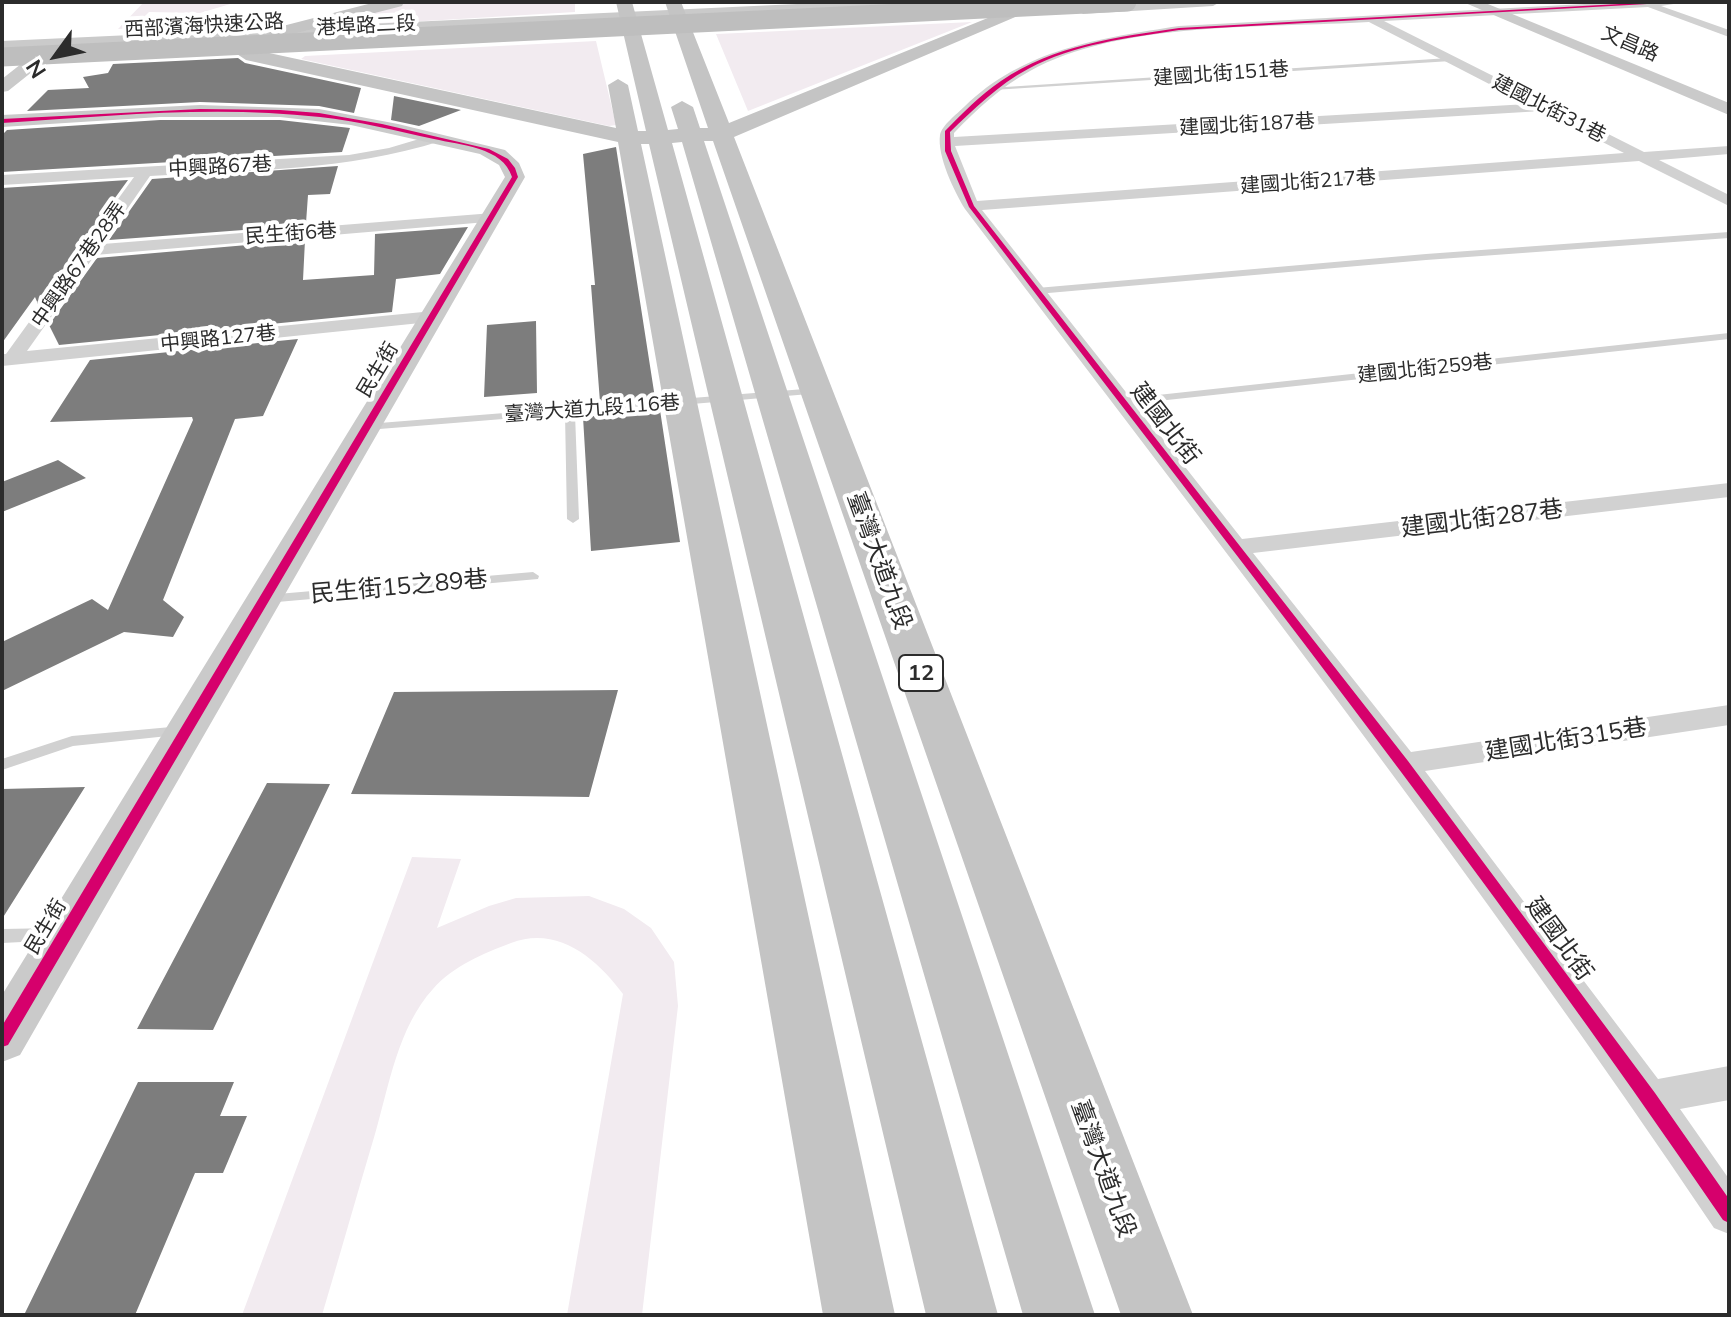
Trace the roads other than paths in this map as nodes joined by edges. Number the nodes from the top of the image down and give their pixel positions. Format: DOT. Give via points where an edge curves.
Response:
graph roads {
  1 [pos="396,2"];
  2 [pos="952,2"];
  3 [pos="1127,2"];
  4 [pos="1213,2"];
  5 [pos="1470,2"];
  6 [pos="1681,2"];
  7 [pos="1645,4"];
  8 [pos="1012,8"];
  9 [pos="1502,8"];
  10 [pos="641,17"];
  11 [pos="1369,18"];
  12 [pos="277,33"];
  13 [pos="1729,34"];
  14 [pos="58,43"];
  15 [pos="2,52"];
  16 [pos="246,54"];
  17 [pos="1449,60"];
  18 [pos="36,64"];
  19 [pos="2,65"];
  20 [pos="993,88"];
  21 [pos="2,89"];
  22 [pos="21,91"];
  23 [pos="1729,99"];
  24 [pos="1547,107"];
  25 [pos="2,109"];
  26 [pos="1729,110"];
  27 [pos="2,121"];
  28 [pos="676,136"];
  29 [pos="436,138"];
  30 [pos="947,142"];
  31 [pos="1729,150"];
  32 [pos="1645,158"];
  33 [pos="146,171"];
  34 [pos="2,180"];
  35 [pos="1729,201"];
  36 [pos="971,206"];
  37 [pos="493,218"];
  38 [pos="1729,235"];
  39 [pos="90,250"];
  40 [pos="1037,291"];
  41 [pos="433,317"];
  42 [pos="1729,336"];
  43 [pos="7,360"];
  44 [pos="817,391"];
  45 [pos="772,395"];
  46 [pos="727,398"];
  47 [pos="1121,402"];
  48 [pos="680,403"];
  49 [pos="570,411"];
  50 [pos="367,427"];
  51 [pos="1729,490"];
  52 [pos="573,519"];
  53 [pos="1236,547"];
  54 [pos="533,576"];
  55 [pos="265,599"];
  56 [pos="1729,715"];
  57 [pos="187,731"];
  58 [pos="1403,764"];
  59 [pos="2,765"];
  60 [pos="64,935"];
  61 [pos="2,936"];
  62 [pos="2,1040"];
  63 [pos="1729,1083"];
  64 [pos="1649,1098"];
  65 [pos="1729,1214"];
  66 [pos="859,1315"];
  67 [pos="962,1315"];
  68 [pos="1059,1315"];
  69 [pos="1157,1315"];
  1 -- 12 [label="main road"];
  2 -- 10 [label="street"];
  3 -- 15 [label="highway, 西部濱海快速公路, bridge"];
  4 -- 8 [label="street"];
  5 -- 9 [label="street, 文昌路"];
  6 -- 7 [label="street"];
  7 -- 9 [label="street"];
  7 -- 13 [label="street"];
  8 -- 10 [label="street"];
  8 -- 15 [label="highway, 西部濱海快速公路, bridge"];
  8 -- 28 [label="main road"];
  9 -- 11 [label="street"];
  9 -- 23 [label="street, 文昌路"];
  9 -- 26 [label="street, 文昌路"];
  10 -- 12 [label="street, 港埠路二段"];
  10 -- 16 [label="street, 港埠路二段"];
  10 -- 28 [label="main road, 臺灣大道九段 / 12"];
  10 -- 28 [label="main road, 臺灣大道九段 / 12"];
  11 -- 17 [label="street, 建國北街31巷"];
  11 -- 20 [label="street" via="1179,29 1100,41 1056,52"];
  12 -- 14 [label="street, 港埠路二段"];
  14 -- 15 [label="street, 港埠路二段"];
  14 -- 18 [label="street"];
  16 -- 18 [label="street, 港埠路二段"];
  16 -- 28 [label="main road"];
  17 -- 20 [label="lane, 建國北街151巷"];
  17 -- 24 [label="street, 建國北街31巷"];
  18 -- 19 [label="street, 港埠路二段"];
  18 -- 21 [label="street"];
  18 -- 22 [label="street"];
  20 -- 30 [label="street" via="947,132"];
  21 -- 22 [label="street"];
  22 -- 25 [label="street"];
  24 -- 30 [label="street, 建國北街187巷"];
  24 -- 32 [label="street, 建國北街31巷"];
  27 -- 29 [label="street, 民生街" via="254,111 357,121"];
  28 -- 44 [label="main road, 臺灣大道九段 / 12"];
  28 -- 45 [label="main road, 臺灣大道九段 / 12"];
  28 -- 46 [label="main road, 臺灣大道九段 / 12"];
  28 -- 48 [label="main road, 臺灣大道九段 / 12"];
  29 -- 33 [label="street, 中興路67巷" via="349,159"];
  29 -- 37 [label="street, 民生街" via="494,153 513,167 514,183"];
  30 -- 36 [label="street, 建國北街"];
  31 -- 32 [label="street, 建國北街217巷"];
  32 -- 35 [label="street, 建國北街31巷"];
  32 -- 36 [label="street, 建國北街217巷"];
  33 -- 34 [label="street, 中興路67巷"];
  33 -- 39 [label="street, 中興路67巷28弄"];
  36 -- 40 [label="street, 建國北街"];
  37 -- 39 [label="street, 民生街6巷"];
  37 -- 41 [label="street, 民生街"];
  38 -- 40 [label="lane"];
  39 -- 43 [label="street, 中興路67巷28弄"];
  40 -- 47 [label="street, 建國北街"];
  41 -- 43 [label="street, 中興路127巷"];
  41 -- 50 [label="street, 民生街"];
  42 -- 47 [label="lane, 建國北街259巷"];
  44 -- 45 [label="lane, 臺灣大道九段116巷"];
  44 -- 69 [label="main road, 臺灣大道九段 / 12"];
  45 -- 46 [label="lane, 臺灣大道九段116巷"];
  45 -- 68 [label="main road, 臺灣大道九段 / 12"];
  46 -- 48 [label="lane, 臺灣大道九段116巷"];
  46 -- 67 [label="main road, 臺灣大道九段 / 12"];
  47 -- 53 [label="street, 建國北街"];
  48 -- 49 [label="lane, 臺灣大道九段116巷"];
  48 -- 66 [label="main road, 臺灣大道九段 / 12"];
  49 -- 50 [label="lane, 臺灣大道九段116巷"];
  49 -- 52 [label="lane"];
  50 -- 55 [label="street, 民生街"];
  51 -- 53 [label="street, 建國北街287巷"];
  53 -- 58 [label="street, 建國北街"];
  54 -- 55 [label="lane, 民生街15之89巷"];
  55 -- 57 [label="street, 民生街"];
  56 -- 58 [label="street, 建國北街315巷"];
  57 -- 59 [label="lane" via="72,741"];
  57 -- 60 [label="street, 民生街"];
  58 -- 64 [label="street, 建國北街"];
  60 -- 61 [label="lane"];
  60 -- 62 [label="street, 民生街"];
  63 -- 64 [label="street"];
  64 -- 65 [label="street, 建國北街"];
}
